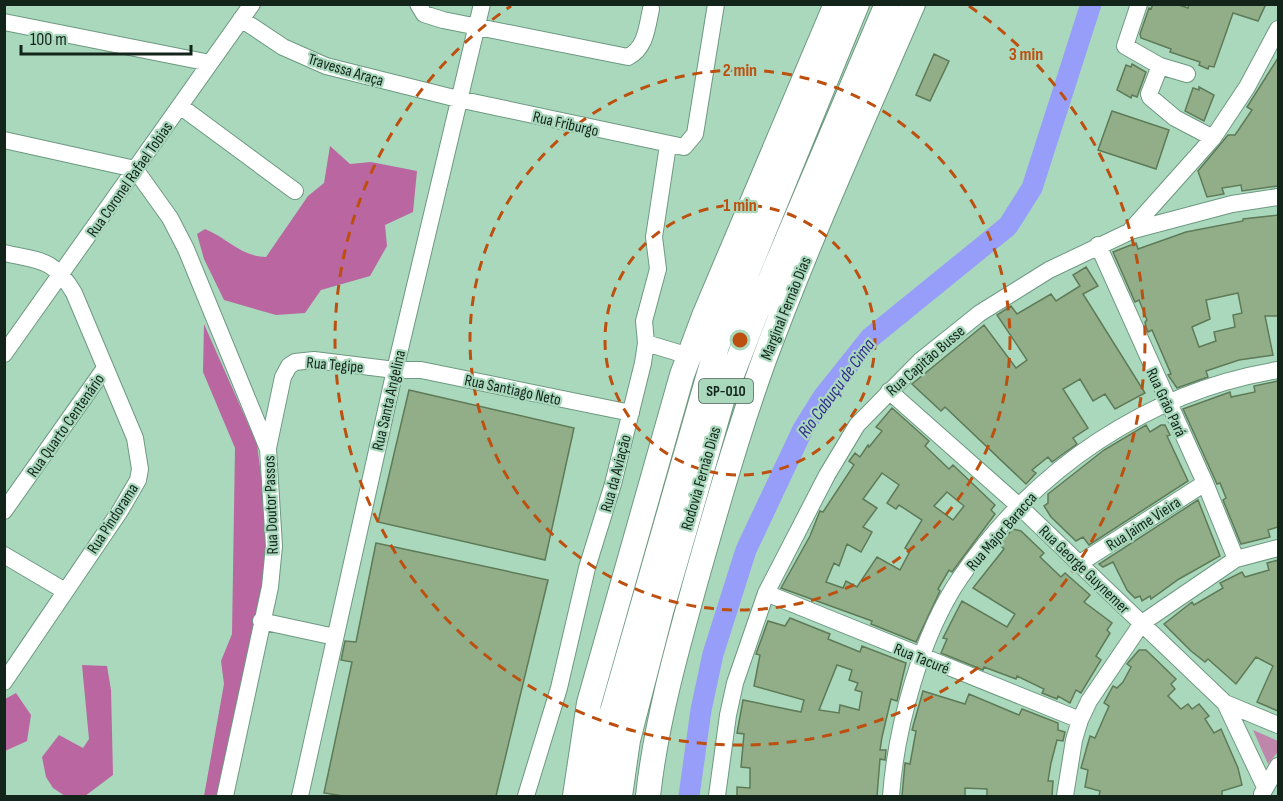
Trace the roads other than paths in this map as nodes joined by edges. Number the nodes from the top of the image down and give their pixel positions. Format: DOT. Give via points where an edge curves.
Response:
graph roads {
  1 [pos="252,4"];
  2 [pos="418,4"];
  3 [pos="482,4"];
  4 [pos="716,4"];
  5 [pos="836,4"];
  6 [pos="857,4"];
  7 [pos="887,4"];
  8 [pos="913,4"];
  9 [pos="1139,4"];
  10 [pos="651,9"];
  11 [pos="242,19"];
  12 [pos="4,22"];
  13 [pos="476,26"];
  14 [pos="1278,29"];
  15 [pos="210,63"];
  16 [pos="1160,66"];
  17 [pos="1187,74"];
  18 [pos="458,99"];
  19 [pos="180,106"];
  20 [pos="1213,138"];
  21 [pos="4,140"];
  22 [pos="672,146"];
  23 [pos="135,169"];
  24 [pos="295,191"];
  25 [pos="1278,197"];
  26 [pos="1129,232"];
  27 [pos="1098,245"];
  28 [pos="4,254"];
  29 [pos="63,273"];
  30 [pos="646,344"];
  31 [pos="4,354"];
  32 [pos="689,356"];
  33 [pos="105,368"];
  34 [pos="395,370"];
  35 [pos="1278,370"];
  36 [pos="889,391"];
  37 [pos="1166,403"];
  38 [pos="631,412"];
  39 [pos="268,449"];
  40 [pos="1205,483"];
  41 [pos="1019,506"];
  42 [pos="4,511"];
  43 [pos="1278,548"];
  44 [pos="4,555"];
  45 [pos="1236,559"];
  46 [pos="1080,563"];
  47 [pos="65,591"];
  48 [pos="766,593"];
  49 [pos="261,621"];
  50 [pos="1142,623"];
  51 [pos="335,637"];
  52 [pos="922,658"];
  53 [pos="4,682"];
  54 [pos="1225,703"];
  55 [pos="1080,720"];
  56 [pos="1278,725"];
  57 [pos="1278,766"];
  58 [pos="1263,791"];
  59 [pos="225,796"];
  60 [pos="300,796"];
  61 [pos="526,796"];
  62 [pos="575,796"];
  63 [pos="597,796"];
  64 [pos="620,796"];
  65 [pos="648,796"];
  66 [pos="717,796"];
  67 [pos="891,796"];
  68 [pos="1065,796"];
  1 -- 11 [label="street, Rua Coronel Rafael Tobias"];
  2 -- 13 [label="street" via="424,14"];
  3 -- 13 [label="street, Rua Santa Angelina"];
  4 -- 22 [label="street" via="695,134 684,147"];
  5 -- 32 [label="highway, SP-010"];
  6 -- 63 [label="highway, Rodovia Fernão Dias / SP-010" via="717,346 609,722"];
  7 -- 64 [label="highway, Rodovia Fernão Dias / SP-010" via="722,401 627,740"];
  8 -- 65 [label="highway, Marginal Fernão Dias / SP-010" via="808,249 753,392 671,673"];
  9 -- 16 [label="street" via="1125,46"];
  10 -- 13 [label="street" via="644,41 628,57"];
  11 -- 15 [label="street, Rua Coronel Rafael Tobias"];
  11 -- 18 [label="street, Travessa Araça" via="283,47 326,66"];
  12 -- 15 [label="street"];
  13 -- 18 [label="street, Rua Santa Angelina"];
  14 -- 20 [label="street, Rua Capitão Busse" via="1247,87"];
  15 -- 19 [label="street, Rua Coronel Rafael Tobias"];
  16 -- 17 [label="street"];
  16 -- 20 [label="street" via="1150,98 1175,118"];
  18 -- 22 [label="street, Rua Friburgo"];
  18 -- 34 [label="street, Rua Santa Angelina"];
  19 -- 23 [label="street, Rua Coronel Rafael Tobias"];
  19 -- 24 [label="street"];
  20 -- 26 [label="street, Rua Capitão Busse"];
  21 -- 23 [label="street"];
  22 -- 30 [label="street, Rua da Aviação" via="654,237 658,269 644,321"];
  23 -- 29 [label="street, Rua Coronel Rafael Tobias"];
  23 -- 39 [label="street, Rua Doutor Passos" via="170,218 186,249"];
  25 -- 26 [label="street" via="1232,204"];
  26 -- 27 [label="street, Rua Capitão Busse"];
  27 -- 36 [label="street, Rua Capitão Busse" via="980,313"];
  27 -- 37 [label="street, Rua Grão Pará"];
  28 -- 29 [label="street" via="39,260"];
  29 -- 31 [label="street, Rua Coronel Rafael Tobias"];
  29 -- 33 [label="street, Rua Pindorama"];
  30 -- 32 [label="street"];
  30 -- 38 [label="street, Rua da Aviação"];
  32 -- 62 [label="highway, SP-010" via="589,703"];
  33 -- 42 [label="street, Rua Quarto Centenário"];
  33 -- 47 [label="street, Rua Pindorama" via="135,438 140,469 131,493"];
  34 -- 38 [label="street, Rua Santiago Neto" via="421,370"];
  34 -- 39 [label="street, Rua Tegipe" via="314,360 295,362 283,377"];
  34 -- 51 [label="street, Rua Santa Angelina"];
  35 -- 37 [label="street, Rua Major Baracca"];
  36 -- 41 [label="street, Rua George Guynemer"];
  36 -- 48 [label="street, Rua Capitão Busse" via="846,443"];
  37 -- 40 [label="street, Rua Grão Pará"];
  37 -- 41 [label="street, Rua Major Baracca" via="1088,446"];
  38 -- 61 [label="street, Rua da Aviação" via="587,568 559,688"];
  39 -- 49 [label="street, Rua Doutor Passos" via="274,546 270,587"];
  40 -- 45 [label="street, Rua Grão Pará"];
  40 -- 46 [label="street, Rua Jaime Vieira"];
  41 -- 46 [label="street, Rua George Guynemer"];
  41 -- 52 [label="street, Rua Major Baracca" via="959,579"];
  43 -- 45 [label="street"];
  44 -- 47 [label="street"];
  45 -- 50 [label="street"];
  46 -- 50 [label="street, Rua George Guynemer"];
  47 -- 53 [label="street, Rua Pindorama"];
  48 -- 52 [label="street, Rua Tacuré"];
  48 -- 66 [label="street, Rua Capitão Busse" via="735,683"];
  49 -- 51 [label="street"];
  49 -- 59 [label="street, Rua Doutor Passos"];
  50 -- 54 [label="street, Rua George Guynemer"];
  50 -- 55 [label="street"];
  51 -- 60 [label="street, Rua Santa Angelina"];
  52 -- 55 [label="street, Rua Tacuré"];
  52 -- 67 [label="street, Rua Major Baracca" via="896,747"];
  54 -- 56 [label="street"];
  54 -- 58 [label="street"];
  55 -- 68 [label="street"];
  57 -- 58 [label="street"];
}
